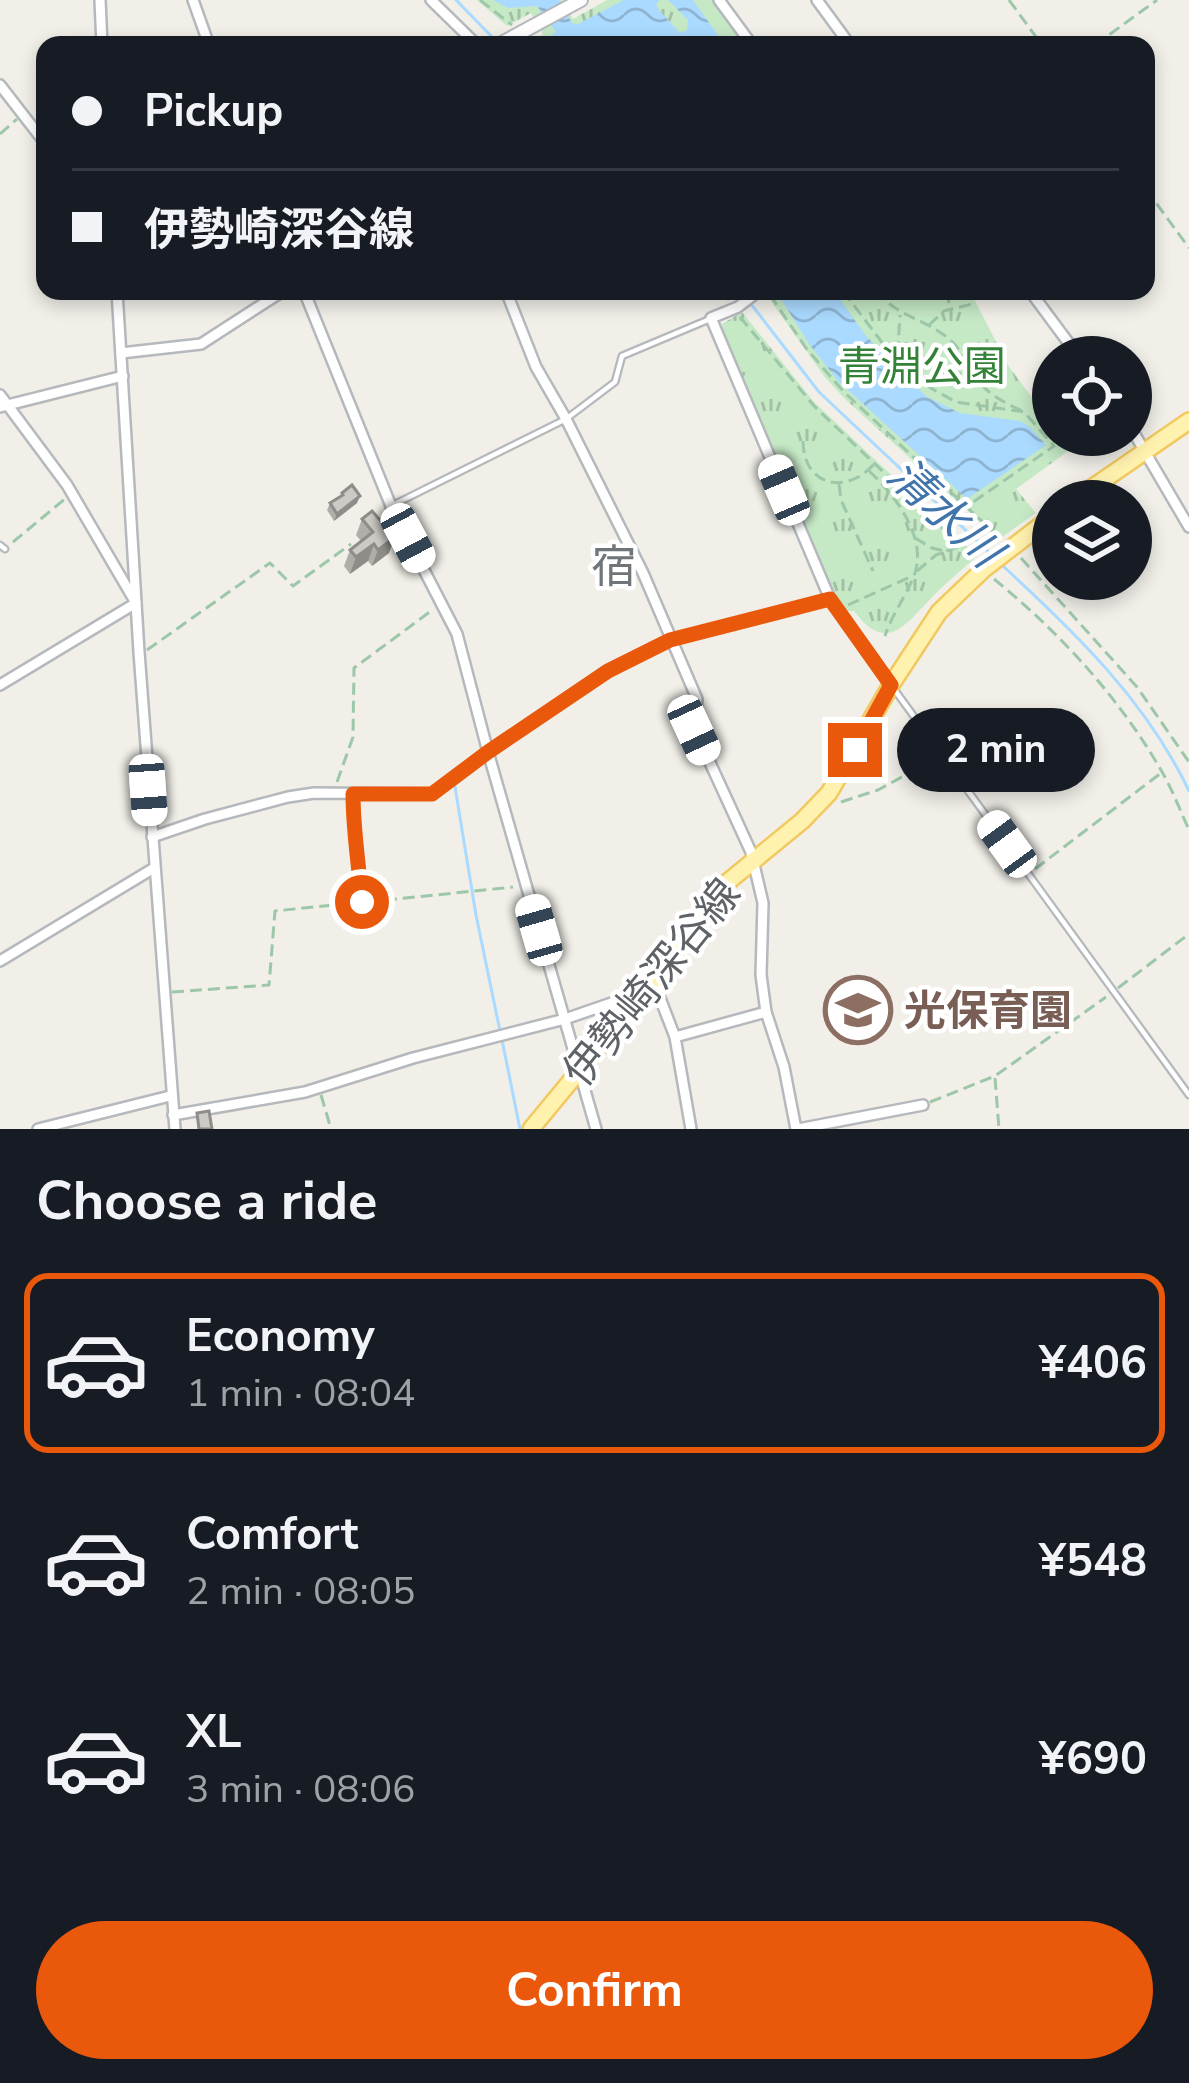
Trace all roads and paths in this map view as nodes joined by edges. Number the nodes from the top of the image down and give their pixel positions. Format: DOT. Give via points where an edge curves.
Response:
graph roads {
  1 [pos="100,0"];
  2 [pos="193,0"];
  3 [pos="431,0"];
  4 [pos="480,0"];
  5 [pos="719,0"];
  6 [pos="818,0"];
  7 [pos="1009,0"];
  8 [pos="1157,0"];
  9 [pos="576,3"];
  10 [pos="515,30"];
  11 [pos="102,36"];
  12 [pos="206,36"];
  13 [pos="468,36"];
  14 [pos="508,36"];
  15 [pos="745,36"];
  16 [pos="844,36"];
  17 [pos="1035,36"];
  18 [pos="1107,36"];
  19 [pos="0,85"];
  20 [pos="22,114"];
  21 [pos="36,131"];
  22 [pos="0,134"];
  23 [pos="1155,201"];
  24 [pos="1189,248"];
  25 [pos="118,300"];
  26 [pos="270,300"];
  27 [pos="308,300"];
  28 [pos="510,300"];
  29 [pos="729,300"];
  30 [pos="748,300"];
  31 [pos="768,300"];
  32 [pos="851,300"];
  33 [pos="885,300"];
  34 [pos="948,300"];
  35 [pos="1037,300"];
  36 [pos="972,304"];
  37 [pos="735,308"];
  38 [pos="949,310"];
  39 [pos="900,314"];
  40 [pos="711,318"];
  41 [pos="928,326"];
  42 [pos="1063,336"];
  43 [pos="122,353"];
  44 [pos="893,354"];
  45 [pos="123,376"];
  46 [pos="3,402"];
  47 [pos="1024,412"];
  48 [pos="566,418"];
  49 [pos="1189,421"];
  50 [pos="803,441"];
  51 [pos="1152,445"];
  52 [pos="1136,456"];
  53 [pos="1148,456"];
  54 [pos="875,462"];
  55 [pos="868,471"];
  56 [pos="1102,480"];
  57 [pos="839,484"];
  58 [pos="72,493"];
  59 [pos="391,506"];
  60 [pos="966,507"];
  61 [pos="1189,527"];
  62 [pos="1032,530"];
  63 [pos="913,537"];
  64 [pos="351,544"];
  65 [pos="962,546"];
  66 [pos="2,547"];
  67 [pos="1008,547"];
  68 [pos="946,551"];
  69 [pos="983,566"];
  70 [pos="873,571"];
  71 [pos="915,573"];
  72 [pos="830,599"];
  73 [pos="136,602"];
  74 [pos="442,602"];
  75 [pos="846,606"];
  76 [pos="885,635"];
  77 [pos="670,640"];
  78 [pos="139,652"];
  79 [pos="0,685"];
  80 [pos="891,685"];
  81 [pos="488,752"];
  82 [pos="942,755"];
  83 [pos="1189,763"];
  84 [pos="1162,772"];
  85 [pos="334,794"];
  86 [pos="353,794"];
  87 [pos="818,806"];
  88 [pos="1189,830"];
  89 [pos="152,837"];
  90 [pos="753,860"];
  91 [pos="154,868"];
  92 [pos="1028,874"];
  93 [pos="527,886"];
  94 [pos="362,902"];
  95 [pos="1189,934"];
  96 [pos="0,961"];
  97 [pos="649,986"];
  98 [pos="1114,992"];
  99 [pos="163,993"];
  100 [pos="766,1012"];
  101 [pos="565,1019"];
  102 [pos="675,1037"];
  103 [pos="580,1070"];
  104 [pos="995,1076"];
  105 [pos="319,1087"];
  106 [pos="1189,1095"];
  107 [pos="170,1096"];
  108 [pos="922,1105"];
  109 [pos="173,1115"];
  110 [pos="38,1129"];
  111 [pos="175,1129"];
  112 [pos="332,1129"];
  113 [pos="531,1129"];
  114 [pos="596,1129"];
  115 [pos="691,1129"];
  116 [pos="797,1129"];
  117 [pos="999,1129"];
  1 -- 11 [label="street"];
  2 -- 12 [label="street"];
  3 -- 13 [label="street"];
  4 -- 10 [label="path"];
  5 -- 15 [label="street"];
  6 -- 16 [label="street"];
  7 -- 17 [label="path"];
  8 -- 18 [label="path"];
  9 -- 10 [label="street"];
  10 -- 14 [label="street"];
  19 -- 20 [label="street"];
  20 -- 21 [label="street"];
  20 -- 22 [label="path"];
  23 -- 24 [label="path"];
  25 -- 43 [label="street"];
  26 -- 43 [label="street" via="201,344"];
  27 -- 59 [label="street"];
  28 -- 48 [label="street"];
  29 -- 37 [label="path"];
  30 -- 37 [label="street"];
  31 -- 60 [label="path" via="842,392"];
  32 -- 44 [label="path"];
  33 -- 39 [label="path"];
  34 -- 38 [label="path"];
  35 -- 42 [label="street"];
  36 -- 38 [label="path"];
  37 -- 40 [label="street"];
  37 -- 54 [label="path" via="815,407"];
  38 -- 41 [label="path"];
  39 -- 41 [label="path"];
  39 -- 44 [label="path"];
  40 -- 48 [label="lane" via="622,356 614,382"];
  40 -- 72 [label="street"];
  41 -- 47 [label="path" via="960,350 992,394"];
  43 -- 45 [label="street"];
  44 -- 47 [label="path" via="941,395"];
  45 -- 46 [label="street"];
  45 -- 73 [label="street"];
  46 -- 58 [label="street"];
  47 -- 60 [label="path" via="1054,446"];
  48 -- 59 [label="lane"];
  48 -- 77 [label="street"];
  49 -- 51 [label="main road"];
  50 -- 57 [label="path" via="818,476"];
  52 -- 56 [label="main road"];
  53 -- 61 [label="street"];
  54 -- 55 [label="path"];
  54 -- 65 [label="path"];
  55 -- 57 [label="path"];
  55 -- 63 [label="path" via="889,490"];
  57 -- 70 [label="path"];
  58 -- 66 [label="path"];
  58 -- 73 [label="street"];
  59 -- 74 [label="street"];
  60 -- 67 [label="path"];
  62 -- 67 [label="main road, 伊勢崎深谷線"];
  63 -- 68 [label="path"];
  63 -- 71 [label="path"];
  64 -- 78 [label="path" via="293,586 270,563"];
  65 -- 68 [label="path"];
  65 -- 69 [label="path"];
  67 -- 69 [label="main road, 伊勢崎深谷線"];
  67 -- 83 [label="path" via="1137,687"];
  68 -- 71 [label="path"];
  69 -- 80 [label="main road, 伊勢崎深谷線" via="938,612"];
  69 -- 84 [label="path" via="1069,646"];
  71 -- 75 [label="path"];
  71 -- 76 [label="path"];
  72 -- 77 [label="lane"];
  72 -- 80 [label="street"];
  73 -- 78 [label="street"];
  73 -- 79 [label="street"];
  74 -- 81 [label="street"];
  74 -- 85 [label="path" via="354,668 353,737"];
  77 -- 81 [label="street" via="608,671"];
  77 -- 90 [label="street" via="698,699 694,730"];
  78 -- 89 [label="street"];
  80 -- 82 [label="lane"];
  80 -- 87 [label="main road, 伊勢崎深谷線"];
  81 -- 86 [label="street" via="432,794"];
  81 -- 93 [label="street"];
  82 -- 87 [label="path" via="878,790"];
  82 -- 92 [label="lane"];
  84 -- 88 [label="path"];
  84 -- 92 [label="path"];
  85 -- 86 [label="street"];
  85 -- 89 [label="street" via="288,797"];
  86 -- 94 [label="lane"];
  87 -- 90 [label="main road, 伊勢崎深谷線"];
  89 -- 91 [label="street"];
  90 -- 97 [label="main road, 伊勢崎深谷線" via="724,885"];
  90 -- 100 [label="street" via="763,903"];
  91 -- 96 [label="street"];
  91 -- 99 [label="street"];
  92 -- 98 [label="lane"];
  93 -- 94 [label="path"];
  93 -- 101 [label="street"];
  94 -- 99 [label="path" via="275,911 269,985"];
  95 -- 98 [label="path"];
  97 -- 101 [label="street"];
  97 -- 102 [label="street"];
  97 -- 103 [label="main road, 伊勢崎深谷線"];
  98 -- 104 [label="path"];
  98 -- 106 [label="lane"];
  99 -- 107 [label="street"];
  100 -- 102 [label="street"];
  100 -- 116 [label="street"];
  101 -- 103 [label="street"];
  101 -- 105 [label="street"];
  102 -- 115 [label="street"];
  103 -- 113 [label="main road, 伊勢崎深谷線"];
  103 -- 114 [label="street"];
  104 -- 108 [label="path"];
  104 -- 117 [label="path"];
  105 -- 109 [label="street"];
  105 -- 112 [label="path"];
  107 -- 109 [label="street"];
  107 -- 110 [label="street"];
  108 -- 116 [label="street"];
  109 -- 111 [label="street"];
}
